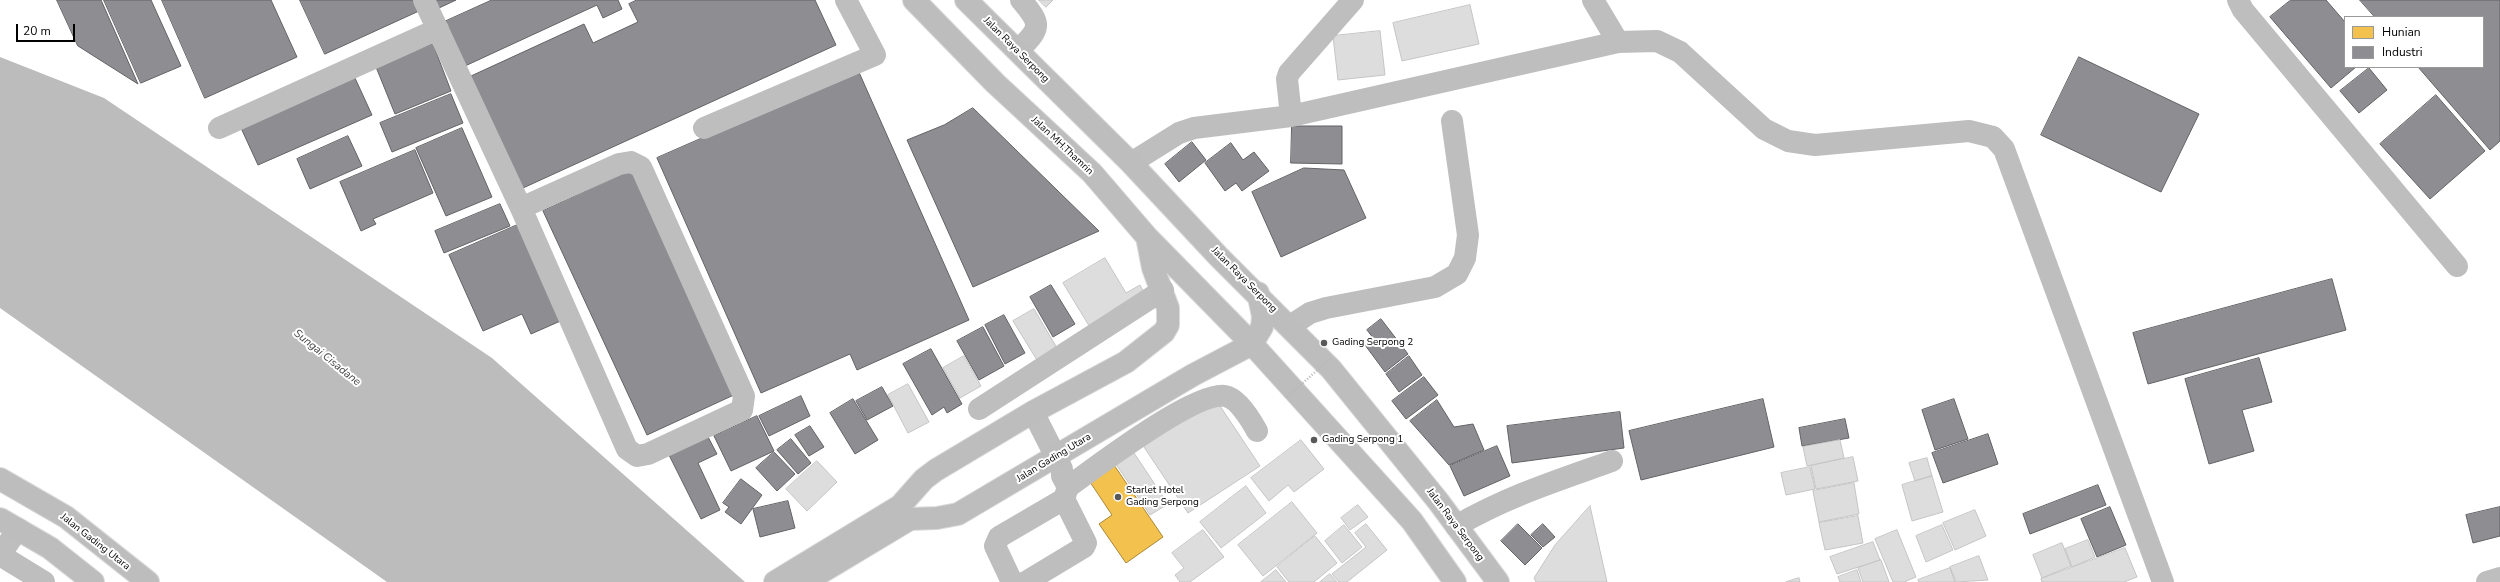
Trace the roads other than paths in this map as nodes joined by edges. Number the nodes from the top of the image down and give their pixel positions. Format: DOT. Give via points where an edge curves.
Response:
graph roads {
  1 [pos="424,0"];
  2 [pos="846,0"];
  3 [pos="914,0"];
  4 [pos="966,0"];
  5 [pos="1021,0"];
  6 [pos="1354,0"];
  7 [pos="1593,0"];
  8 [pos="2238,0"];
  9 [pos="438,29"];
  10 [pos="1618,42"];
  11 [pos="1018,51"];
  12 [pos="1291,116"];
  13 [pos="1452,121"];
  14 [pos="220,128"];
  15 [pos="704,128"];
  16 [pos="1131,163"];
  17 [pos="521,208"];
  18 [pos="1147,237"];
  19 [pos="2457,266"];
  20 [pos="1163,290"];
  21 [pos="1258,293"];
  22 [pos="1290,326"];
  23 [pos="1252,344"];
  24 [pos="979,409"];
  25 [pos="1033,412"];
  26 [pos="1257,431"];
  27 [pos="1612,461"];
  28 [pos="1059,476"];
  29 [pos="0,479"];
  30 [pos="9,524"];
  31 [pos="1456,526"];
  32 [pos="873,531"];
  33 [pos="0,555"];
  34 [pos="2500,578"];
  35 [pos="44,582"];
  36 [pos="94,582"];
  37 [pos="148,582"];
  38 [pos="775,582"];
  39 [pos="805,582"];
  40 [pos="1015,582"];
  41 [pos="1026,582"];
  42 [pos="1455,582"];
  43 [pos="1498,582"];
  44 [pos="2163,582"];
  45 [pos="2487,582"];
  1 -- 9 [label="street"];
  2 -- 15 [label="street" via="875,54"];
  3 -- 18 [label="main road, Jalan MH.Thamrin" via="995,83 1092,173"];
  4 -- 11 [label="main road, Jalan Raya Serpong"];
  5 -- 11 [label="street" via="1033,13 1037,24 1036,34"];
  6 -- 12 [label="street" via="1289,73 1287,79"];
  7 -- 10 [label="street"];
  8 -- 19 [label="street"];
  9 -- 14 [label="street"];
  9 -- 17 [label="street"];
  10 -- 12 [label="street"];
  10 -- 44 [label="street" via="1657,41 1680,52 1764,129 1788,141 1815,145 1969,131 1993,137 2004,149"];
  11 -- 16 [label="main road, Jalan Raya Serpong"];
  12 -- 16 [label="street" via="1194,128 1179,133"];
  13 -- 22 [label="street" via="1468,235 1466,258 1457,274 1435,287 1326,308 1310,313"];
  16 -- 21 [label="main road, Jalan Raya Serpong" via="1224,262"];
  17 -- 17 [label="street" via="627,449 642,456 648,454 742,410 744,396 641,167 631,162 620,164"];
  18 -- 20 [label="main road, Jalan Gading Utara" via="1153,268"];
  18 -- 23 [label="main road, Jalan MH.Thamrin"];
  20 -- 24 [label="street"];
  20 -- 25 [label="main road, Jalan Gading Utara" via="1168,308 1168,325 1160,336 1126,362"];
  21 -- 22 [label="main road, Jalan Raya Serpong"];
  21 -- 23 [label="main road" via="1263,316 1262,327"];
  22 -- 31 [label="main road, Jalan Raya Serpong" via="1334,372"];
  23 -- 28 [label="main road, Jalan Gading Utara" via="1193,375"];
  23 -- 42 [label="main road" via="1412,521"];
  25 -- 28 [label="street"];
  25 -- 32 [label="main road, Jalan Gading Utara" via="936,470"];
  26 -- 28 [label="street" via="1233,399 1214,396"];
  27 -- 31 [label="street" via="1494,504"];
  28 -- 32 [label="main road, Jalan Gading Utara" via="958,514 910,519"];
  28 -- 40 [label="street" via="996,541 995,546 1011,580"];
  28 -- 41 [label="street" via="1086,545"];
  29 -- 37 [label="main road, Jalan Gading Utara" via="66,517"];
  30 -- 33 [label="street"];
  30 -- 36 [label="main road" via="50,548"];
  31 -- 43 [label="main road, Jalan Raya Serpong"];
  32 -- 38 [label="main road, Jalan Gading Utara"];
  32 -- 39 [label="main road, Jalan Gading Utara"];
  33 -- 35 [label="street"];
  34 -- 45 [label="street"];
}
